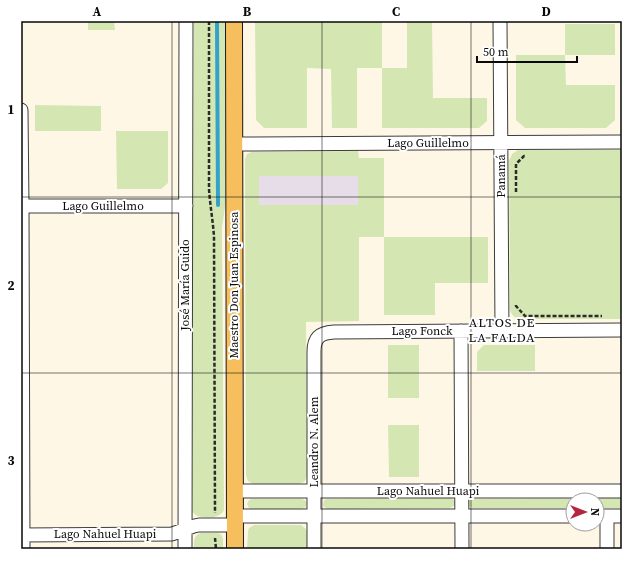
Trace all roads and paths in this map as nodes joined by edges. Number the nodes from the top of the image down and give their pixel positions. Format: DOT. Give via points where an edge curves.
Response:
graph roads {
  1 [pos="186,21"];
  2 [pos="209,21"];
  3 [pos="234,21"];
  4 [pos="500,21"];
  5 [pos="21,110"];
  6 [pos="622,142"];
  7 [pos="501,143"];
  8 [pos="234,144"];
  9 [pos="531,156"];
  10 [pos="516,196"];
  11 [pos="22,206"];
  12 [pos="186,206"];
  13 [pos="516,298"];
  14 [pos="607,316"];
  15 [pos="622,330"];
  16 [pos="461,331"];
  17 [pos="502,331"];
  18 [pos="319,336"];
  19 [pos="22,361"];
  20 [pos="235,491"];
  21 [pos="314,491"];
  22 [pos="461,491"];
  23 [pos="622,491"];
  24 [pos="314,516"];
  25 [pos="461,516"];
  26 [pos="565,516"];
  27 [pos="605,516"];
  28 [pos="622,516"];
  29 [pos="235,521"];
  30 [pos="215,525"];
  31 [pos="185,530"];
  32 [pos="604,532"];
  33 [pos="22,535"];
  34 [pos="22,549"];
  35 [pos="185,549"];
  36 [pos="216,549"];
  37 [pos="235,549"];
  38 [pos="314,549"];
  39 [pos="462,549"];
  40 [pos="607,549"];
  1 -- 12 [label="street, José María Guido"];
  2 -- 30 [label="path" via="209,189 214,237"];
  3 -- 8 [label="main road, Maestro Don Juan Espinosa"];
  4 -- 7 [label="street, Panamá"];
  5 -- 11 [label="street"];
  6 -- 7 [label="street, Lago Guillelmo"];
  7 -- 8 [label="street, Lago Guillelmo"];
  7 -- 17 [label="street, Panamá"];
  8 -- 20 [label="main road, Maestro Don Juan Espinosa"];
  9 -- 10 [label="path" via="524,156 516,164"];
  11 -- 12 [label="street, Lago Guillelmo"];
  11 -- 19 [label="street"];
  12 -- 31 [label="street, José María Guido"];
  13 -- 14 [label="path" via="516,306 525,316"];
  15 -- 17 [label="street, Lago Fonck"];
  16 -- 17 [label="street, Lago Fonck"];
  16 -- 18 [label="street, Lago Fonck" via="334,332"];
  16 -- 22 [label="street"];
  18 -- 21 [label="street, Leandro N. Alem" via="314,352"];
  19 -- 33 [label="street"];
  20 -- 21 [label="street, Lago Nahuel Huapi"];
  20 -- 29 [label="main road, Maestro Don Juan Espinosa"];
  21 -- 22 [label="street, Lago Nahuel Huapi"];
  21 -- 24 [label="street, Leandro N. Alem"];
  22 -- 23 [label="street, Lago Nahuel Huapi"];
  22 -- 25 [label="street"];
  24 -- 25 [label="street, Lago Nahuel Huapi"];
  24 -- 29 [label="street, Lago Nahuel Huapi"];
  24 -- 38 [label="street, Leandro N. Alem"];
  25 -- 26 [label="street, Lago Nahuel Huapi"];
  25 -- 39 [label="street"];
  27 -- 28 [label="street"];
  29 -- 30 [label="street, Lago Nahuel Huapi"];
  29 -- 37 [label="main road, Maestro Don Juan Espinosa"];
  30 -- 31 [label="street, Lago Nahuel Huapi" via="199,525"];
  30 -- 36 [label="path"];
  31 -- 33 [label="street, Lago Nahuel Huapi" via="168,534"];
  31 -- 35 [label="street, José María Guido"];
  32 -- 40 [label="street"];
  33 -- 34 [label="street"];
}
